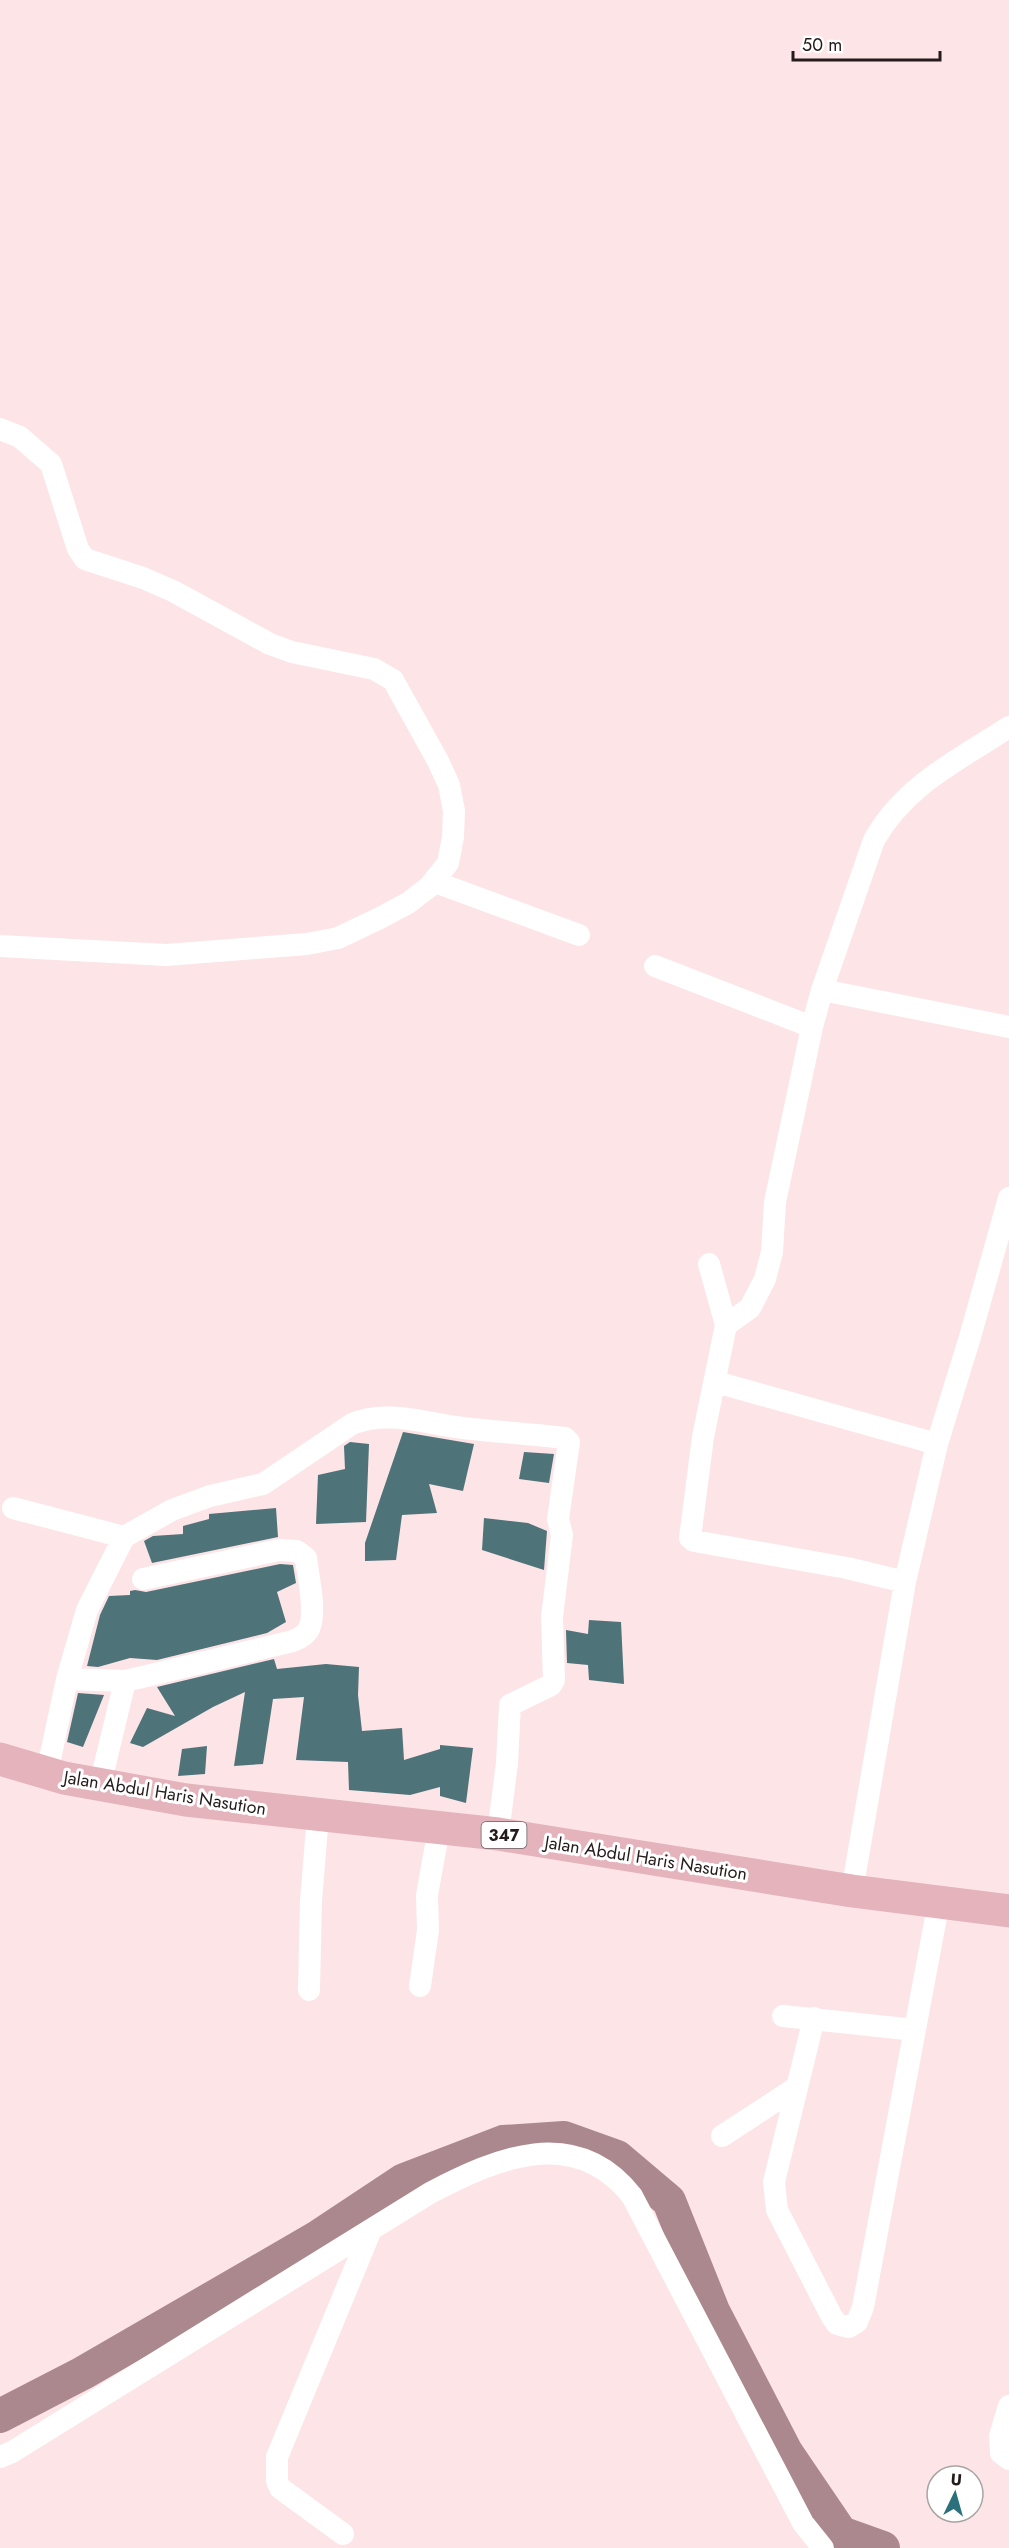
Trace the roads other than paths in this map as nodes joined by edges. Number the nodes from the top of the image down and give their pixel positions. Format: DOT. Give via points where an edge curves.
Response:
graph roads {
  1 [pos="0,429"];
  2 [pos="1009,727"];
  3 [pos="435,882"];
  4 [pos="579,935"];
  5 [pos="0,946"];
  6 [pos="655,966"];
  7 [pos="822,990"];
  8 [pos="812,1027"];
  9 [pos="1009,1027"];
  10 [pos="1009,1198"];
  11 [pos="709,1264"];
  12 [pos="726,1325"];
  13 [pos="716,1382"];
  14 [pos="937,1444"];
  15 [pos="13,1508"];
  16 [pos="124,1537"];
  17 [pos="143,1579"];
  18 [pos="905,1582"];
  19 [pos="67,1679"];
  20 [pos="125,1681"];
  21 [pos="0,1759"];
  22 [pos="47,1773"];
  23 [pos="100,1785"];
  24 [pos="318,1815"];
  25 [pos="439,1828"];
  26 [pos="498,1834"];
  27 [pos="852,1891"];
  28 [pos="939,1901"];
  29 [pos="1009,1911"];
  30 [pos="420,1986"];
  31 [pos="309,1990"];
  32 [pos="783,2016"];
  33 [pos="814,2018"];
  34 [pos="915,2030"];
  35 [pos="797,2087"];
  36 [pos="722,2136"];
  37 [pos="370,2232"];
  38 [pos="1009,2406"];
  39 [pos="0,2457"];
  40 [pos="1009,2459"];
  41 [pos="343,2534"];
  42 [pos="823,2548"];
  1 -- 3 [label="street" via="20,437 51,464 78,549 85,559 173,591 270,644 374,669 393,680 438,761 453,802 448,863"];
  2 -- 7 [label="street" via="917,787 891,813 873,840"];
  3 -- 4 [label="street"];
  3 -- 5 [label="street" via="380,918 338,938 307,944 166,955"];
  6 -- 8 [label="street"];
  7 -- 8 [label="street"];
  7 -- 9 [label="street"];
  8 -- 12 [label="street" via="775,1202 772,1252 765,1279 750,1308"];
  10 -- 14 [label="street"];
  11 -- 12 [label="street"];
  12 -- 13 [label="street"];
  13 -- 14 [label="street"];
  13 -- 18 [label="street" via="703,1437 691,1539"];
  14 -- 18 [label="street"];
  15 -- 16 [label="street"];
  16 -- 19 [label="street" via="87,1610"];
  16 -- 26 [label="street" via="172,1510 210,1496 263,1484 352,1424 369,1418 568,1439 552,1617 554,1680 510,1706"];
  17 -- 20 [label="street" via="279,1550 297,1551 306,1558 310,1627 293,1641"];
  18 -- 27 [label="street"];
  19 -- 20 [label="street"];
  19 -- 22 [label="street"];
  20 -- 23 [label="street"];
  21 -- 22 [label="main road, Jalan Abdul Haris Nasution / 347"];
  22 -- 23 [label="main road, Jalan Abdul Haris Nasution / 347"];
  23 -- 24 [label="main road, Jalan Abdul Haris Nasution / 347" via="186,1800"];
  24 -- 25 [label="main road, Jalan Abdul Haris Nasution / 347"];
  24 -- 31 [label="street"];
  25 -- 26 [label="main road, Jalan Abdul Haris Nasution / 347"];
  25 -- 30 [label="street" via="427,1895 428,1930"];
  26 -- 27 [label="main road, Jalan Abdul Haris Nasution / 347"];
  27 -- 28 [label="main road, Jalan Abdul Haris Nasution / 347"];
  28 -- 29 [label="main road, Jalan Abdul Haris Nasution / 347"];
  28 -- 34 [label="street"];
  32 -- 33 [label="street"];
  33 -- 34 [label="street"];
  33 -- 35 [label="street"];
  34 -- 35 [label="street" via="863,2307 857,2322 849,2327 832,2318 775,2201 774,2182"];
  35 -- 36 [label="street"];
  37 -- 39 [label="street"];
  37 -- 41 [label="street" via="282,2443 277,2464 277,2481 284,2492"];
  37 -- 42 [label="street" via="430,2193 498,2162 545,2153 566,2154 605,2169 619,2180 640,2210 803,2523"];
  38 -- 40 [label="street" via="1000,2442 1001,2453"];
}
